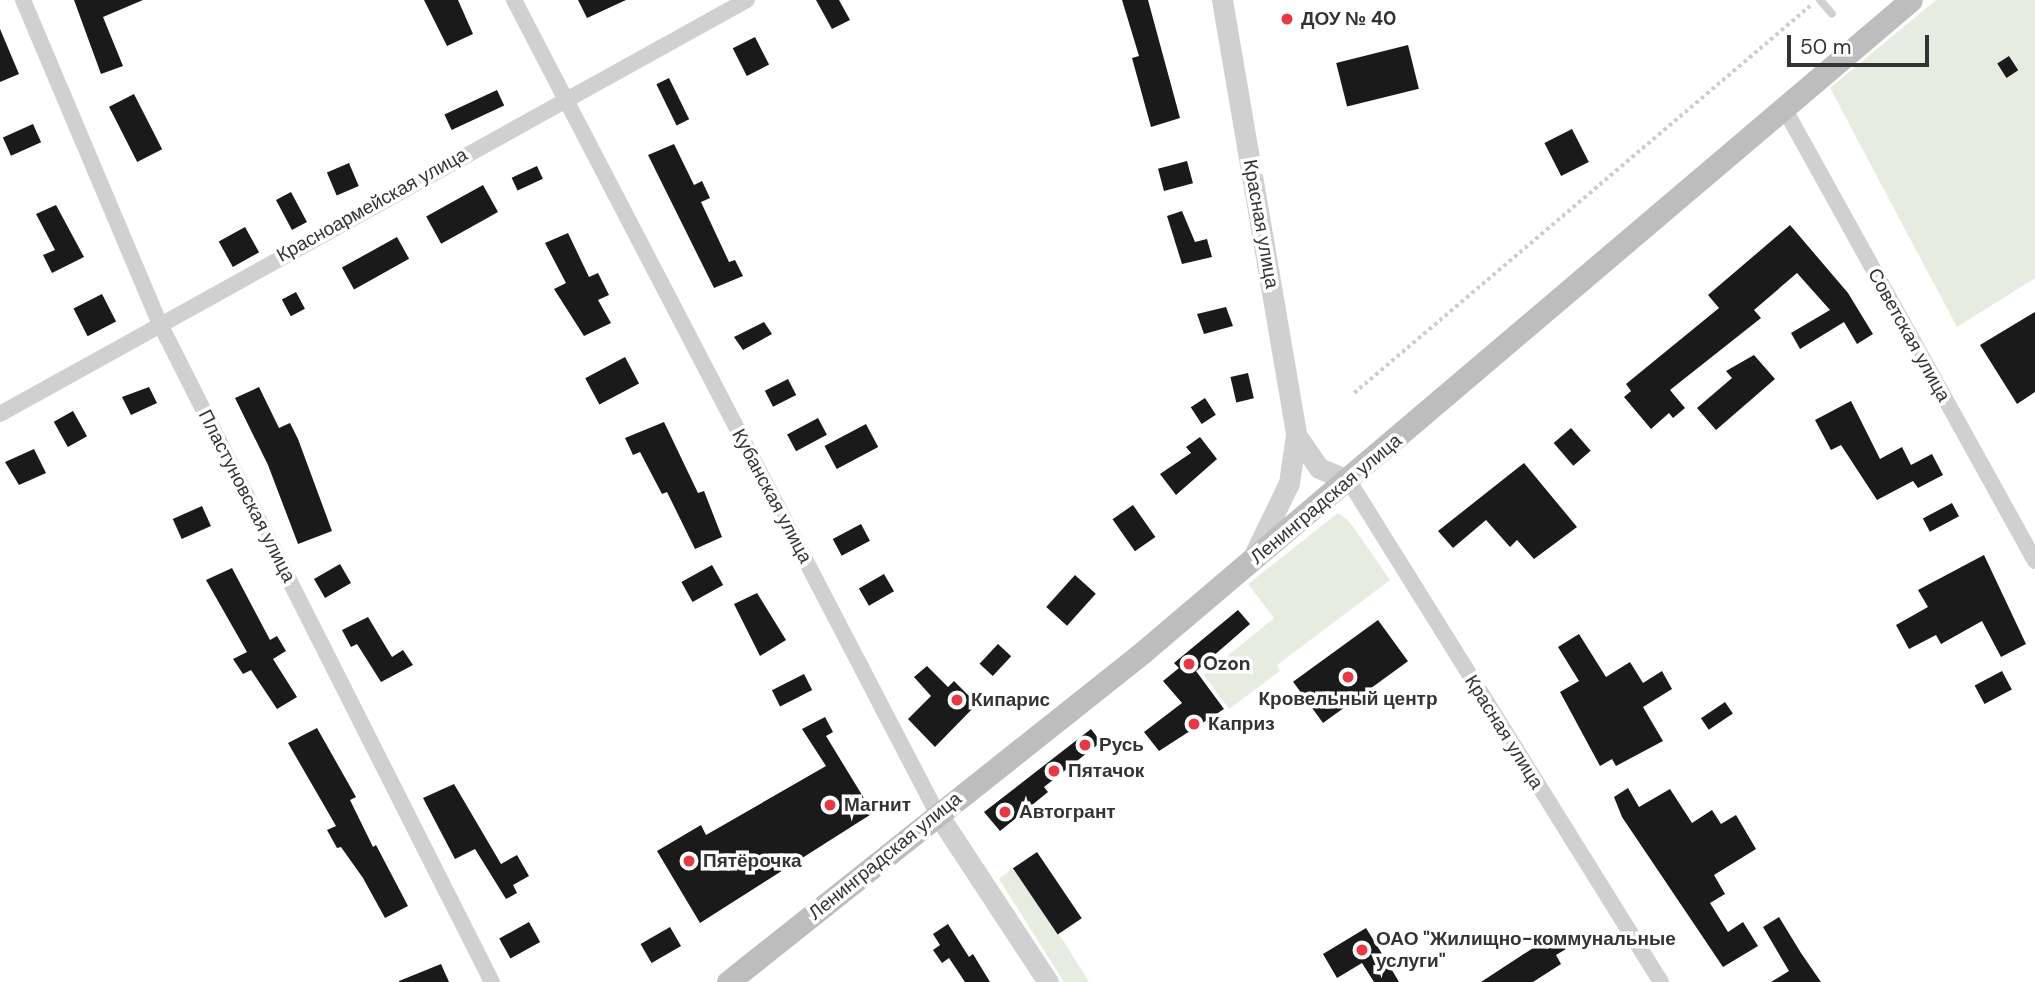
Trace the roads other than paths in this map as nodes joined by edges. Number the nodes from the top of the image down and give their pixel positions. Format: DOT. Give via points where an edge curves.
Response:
graph roads {
  1 [pos="23,0"];
  2 [pos="514,0"];
  3 [pos="747,0"];
  4 [pos="1222,0"];
  5 [pos="1819,0"];
  6 [pos="1911,0"];
  7 [pos="1832,14"];
  8 [pos="565,99"];
  9 [pos="1784,108"];
  10 [pos="159,323"];
  11 [pos="0,414"];
  12 [pos="1296,435"];
  13 [pos="1349,481"];
  14 [pos="2035,561"];
  15 [pos="1249,564"];
  16 [pos="937,813"];
  17 [pos="492,982"];
  18 [pos="729,982"];
  19 [pos="1048,982"];
  20 [pos="1661,982"];
  1 -- 10 [label="street, Пластуновская улица"];
  2 -- 8 [label="street, Кубанская улица"];
  3 -- 8 [label="street, Красноармейская улица"];
  4 -- 12 [label="street, Красная улица"];
  5 -- 7 [label="lane"];
  6 -- 9 [label="main road, Ленинградская улица"];
  8 -- 10 [label="street, Красноармейская улица"];
  8 -- 16 [label="street, Кубанская улица"];
  9 -- 13 [label="main road, Ленинградская улица"];
  9 -- 14 [label="street, Советская улица"];
  10 -- 11 [label="street, Красноармейская улица"];
  10 -- 17 [label="street, Пластуновская улица"];
  12 -- 13 [label="street" via="1319,468"];
  12 -- 15 [label="street, Красная улица" via="1289,483"];
  13 -- 15 [label="main road, Ленинградская улица"];
  13 -- 20 [label="street, Красная улица"];
  15 -- 16 [label="main road, Ленинградская улица"];
  16 -- 18 [label="main road, Ленинградская улица"];
  16 -- 19 [label="street, Кубанская улица"];
}
